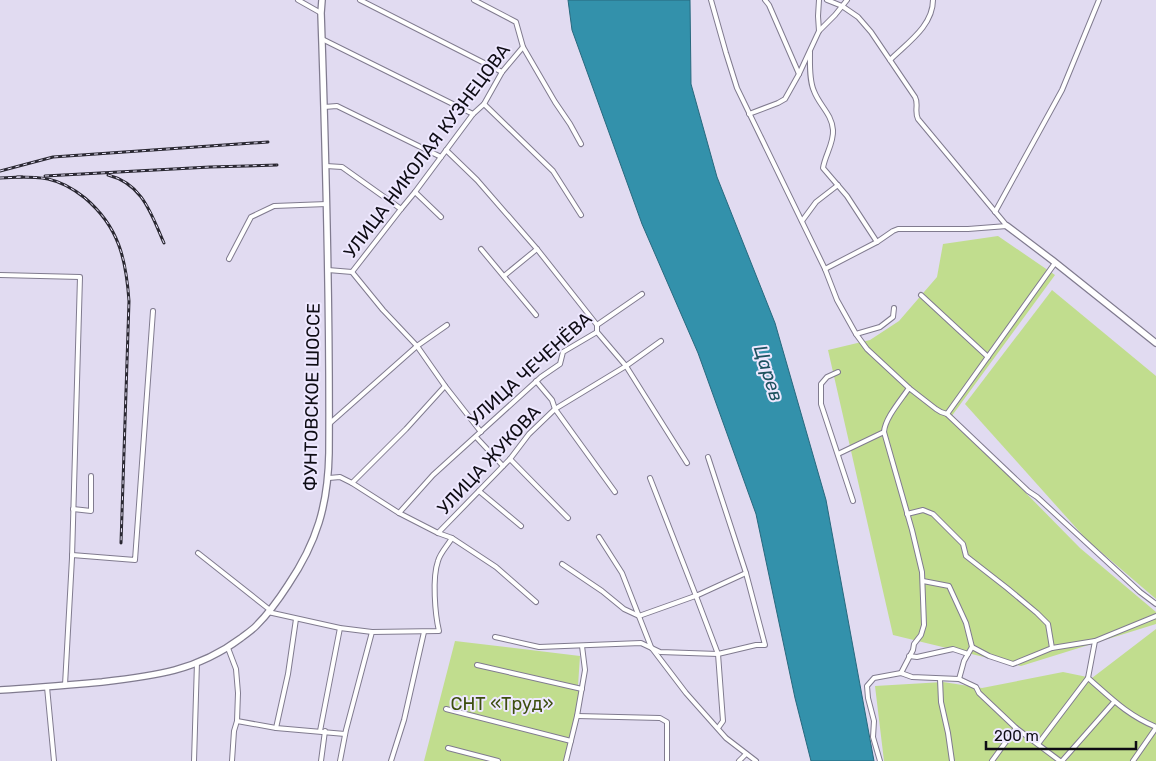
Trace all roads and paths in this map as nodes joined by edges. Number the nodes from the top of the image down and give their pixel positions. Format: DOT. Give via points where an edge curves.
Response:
graph roads {
  1 [pos="298,0"];
  2 [pos="322,0"];
  3 [pos="360,0"];
  4 [pos="474,0"];
  5 [pos="711,0"];
  6 [pos="765,0"];
  7 [pos="819,0"];
  8 [pos="827,0"];
  9 [pos="847,0"];
  10 [pos="933,0"];
  11 [pos="1099,0"];
  12 [pos="842,6"];
  13 [pos="322,13"];
  14 [pos="819,31"];
  15 [pos="322,39"];
  16 [pos="523,47"];
  17 [pos="810,52"];
  18 [pos="890,60"];
  19 [pos="502,72"];
  20 [pos="800,74"];
  21 [pos="484,104"];
  22 [pos="324,107"];
  23 [pos="474,114"];
  24 [pos="750,114"];
  25 [pos="581,144"];
  26 [pos="446,150"];
  27 [pos="441,157"];
  28 [pos="326,166"];
  29 [pos="838,185"];
  30 [pos="415,192"];
  31 [pos="327,204"];
  32 [pos="401,209"];
  33 [pos="995,212"];
  34 [pos="581,216"];
  35 [pos="441,217"];
  36 [pos="802,221"];
  37 [pos="1007,226"];
  38 [pos="877,242"];
  39 [pos="481,249"];
  40 [pos="537,249"];
  41 [pos="229,259"];
  42 [pos="1055,263"];
  43 [pos="825,269"];
  44 [pos="328,270"];
  45 [pos="352,272"];
  46 [pos="0,275"];
  47 [pos="504,276"];
  48 [pos="642,294"];
  49 [pos="921,295"];
  50 [pos="894,308"];
  51 [pos="153,311"];
  52 [pos="536,315"];
  53 [pos="447,325"];
  54 [pos="597,325"];
  55 [pos="596,332"];
  56 [pos="856,334"];
  57 [pos="661,340"];
  58 [pos="1156,343"];
  59 [pos="417,346"];
  60 [pos="988,357"];
  61 [pos="626,366"];
  62 [pos="838,372"];
  63 [pos="536,381"];
  64 [pos="445,386"];
  65 [pos="909,388"];
  66 [pos="555,409"];
  67 [pos="947,414"];
  68 [pos="329,424"];
  69 [pos="481,432"];
  70 [pos="884,432"];
  71 [pos="476,437"];
  72 [pos="838,454"];
  73 [pos="708,457"];
  74 [pos="510,459"];
  75 [pos="688,463"];
  76 [pos="503,466"];
  77 [pos="91,476"];
  78 [pos="328,478"];
  79 [pos="650,478"];
  80 [pos="352,483"];
  81 [pos="479,491"];
  82 [pos="615,492"];
  83 [pos="853,501"];
  84 [pos="73,509"];
  85 [pos="399,513"];
  86 [pos="907,514"];
  87 [pos="568,518"];
  88 [pos="521,526"];
  89 [pos="438,533"];
  90 [pos="599,537"];
  91 [pos="452,538"];
  92 [pos="198,553"];
  93 [pos="72,555"];
  94 [pos="562,564"];
  95 [pos="746,573"];
  96 [pos="923,581"];
  97 [pos="696,596"];
  98 [pos="536,602"];
  99 [pos="1156,604"];
  100 [pos="269,611"];
  101 [pos="639,616"];
  102 [pos="1156,616"];
  103 [pos="296,618"];
  104 [pos="340,628"];
  105 [pos="372,632"];
  106 [pos="424,632"];
  107 [pos="495,637"];
  108 [pos="1094,641"];
  109 [pos="582,646"];
  110 [pos="972,647"];
  111 [pos="228,648"];
  112 [pos="651,648"];
  113 [pos="1052,648"];
  114 [pos="718,654"];
  115 [pos="968,654"];
  116 [pos="910,656"];
  117 [pos="197,662"];
  118 [pos="477,666"];
  119 [pos="901,673"];
  120 [pos="1088,678"];
  121 [pos="940,679"];
  122 [pos="959,679"];
  123 [pos="65,686"];
  124 [pos="47,687"];
  125 [pos="582,689"];
  126 [pos="0,690"];
  127 [pos="1114,702"];
  128 [pos="446,709"];
  129 [pos="577,716"];
  130 [pos="238,721"];
  131 [pos="1156,727"];
  132 [pos="276,728"];
  133 [pos="718,728"];
  134 [pos="1016,728"];
  135 [pos="322,731"];
  136 [pos="345,734"];
  137 [pos="571,741"];
  138 [pos="1038,744"];
  139 [pos="448,748"];
  140 [pos="746,754"];
  141 [pos="54,761"];
  142 [pos="194,761"];
  143 [pos="232,761"];
  144 [pos="320,761"];
  145 [pos="340,761"];
  146 [pos="391,761"];
  147 [pos="498,761"];
  148 [pos="566,761"];
  149 [pos="667,761"];
  150 [pos="739,761"];
  151 [pos="756,761"];
  152 [pos="880,761"];
  153 [pos="952,761"];
  154 [pos="992,761"];
  155 [pos="1061,761"];
  156 [pos="1133,761"];
  1 -- 13 [label="street"];
  2 -- 13 [label="street, ФУНТОВСКОЕ ШОССЕ"];
  3 -- 19 [label="street"];
  4 -- 16 [label="street" via="516,22"];
  5 -- 24 [label="street" via="737,88"];
  6 -- 20 [label="street"];
  7 -- 14 [label="street"];
  8 -- 12 [label="street"];
  9 -- 12 [label="street"];
  10 -- 18 [label="street" via="933,8 923,28"];
  11 -- 33 [label="street" via="1062,90"];
  12 -- 14 [label="street"];
  12 -- 18 [label="street" via="858,17"];
  13 -- 15 [label="street, ФУНТОВСКОЕ ШОССЕ"];
  14 -- 17 [label="street"];
  15 -- 22 [label="street, ФУНТОВСКОЕ ШОССЕ"];
  15 -- 23 [label="street"];
  16 -- 19 [label="street, УЛИЦА НИКОЛАЯ КУЗНЕЦОВА"];
  16 -- 25 [label="street"];
  17 -- 20 [label="street"];
  17 -- 29 [label="street" via="815,95 829,115 834,132 823,168"];
  18 -- 33 [label="street" via="917,101 918,119"];
  19 -- 21 [label="street, УЛИЦА НИКОЛАЯ КУЗНЕЦОВА"];
  20 -- 24 [label="street" via="785,99"];
  21 -- 23 [label="street, УЛИЦА НИКОЛАЯ КУЗНЕЦОВА"];
  21 -- 34 [label="street" via="553,171"];
  22 -- 27 [label="street" via="337,106"];
  22 -- 28 [label="street, ФУНТОВСКОЕ ШОССЕ"];
  23 -- 26 [label="street, УЛИЦА НИКОЛАЯ КУЗНЕЦОВА"];
  24 -- 36 [label="street"];
  26 -- 27 [label="street, УЛИЦА НИКОЛАЯ КУЗНЕЦОВА"];
  26 -- 40 [label="street" via="477,180"];
  27 -- 30 [label="street, УЛИЦА НИКОЛАЯ КУЗНЕЦОВА"];
  28 -- 31 [label="street, ФУНТОВСКОЕ ШОССЕ"];
  28 -- 32 [label="street" via="342,166"];
  29 -- 36 [label="street" via="816,202"];
  29 -- 38 [label="street"];
  30 -- 32 [label="street, УЛИЦА НИКОЛАЯ КУЗНЕЦОВА"];
  30 -- 35 [label="street"];
  31 -- 41 [label="street" via="274,206 251,217"];
  31 -- 44 [label="street, ФУНТОВСКОЕ ШОССЕ"];
  32 -- 45 [label="street, УЛИЦА НИКОЛАЯ КУЗНЕЦОВА"];
  33 -- 37 [label="street"];
  36 -- 43 [label="street"];
  37 -- 38 [label="street" via="902,229"];
  37 -- 42 [label="street"];
  38 -- 43 [label="street"];
  39 -- 47 [label="street"];
  40 -- 47 [label="street"];
  40 -- 54 [label="street"];
  42 -- 58 [label="street"];
  42 -- 60 [label="street"];
  43 -- 56 [label="street" via="837,300"];
  44 -- 45 [label="street"];
  44 -- 68 [label="street, ФУНТОВСКОЕ ШОССЕ"];
  45 -- 59 [label="street"];
  46 -- 84 [label="street" via="80,277"];
  47 -- 52 [label="street"];
  48 -- 54 [label="street, УЛИЦА ЧЕЧЕНЁВА"];
  49 -- 60 [label="street"];
  50 -- 56 [label="street" via="894,317 880,327"];
  51 -- 93 [label="street" via="136,560"];
  53 -- 59 [label="street"];
  54 -- 55 [label="street, УЛИЦА ЧЕЧЕНЁВА"];
  55 -- 61 [label="street"];
  55 -- 63 [label="street, УЛИЦА ЧЕЧЕНЁВА" via="563,352 560,364"];
  56 -- 65 [label="street" via="867,349"];
  57 -- 61 [label="street, УЛИЦА ЖУКОВА"];
  59 -- 64 [label="street"];
  59 -- 68 [label="street"];
  60 -- 67 [label="street"];
  61 -- 66 [label="street, УЛИЦА ЖУКОВА"];
  61 -- 75 [label="street"];
  62 -- 72 [label="street" via="821,384 821,404"];
  63 -- 66 [label="street" via="552,400"];
  63 -- 69 [label="street, УЛИЦА ЧЕЧЕНЁВА"];
  64 -- 69 [label="street"];
  64 -- 80 [label="street"];
  65 -- 67 [label="street"];
  65 -- 70 [label="street"];
  66 -- 74 [label="street, УЛИЦА ЖУКОВА" via="528,434"];
  66 -- 82 [label="street"];
  67 -- 99 [label="street"];
  68 -- 78 [label="street, ФУНТОВСКОЕ ШОССЕ"];
  69 -- 71 [label="street, УЛИЦА ЧЕЧЕНЁВА"];
  70 -- 72 [label="street"];
  70 -- 86 [label="street"];
  71 -- 76 [label="street"];
  71 -- 85 [label="street, УЛИЦА ЧЕЧЕНЁВА" via="433,475"];
  72 -- 83 [label="street"];
  73 -- 95 [label="street"];
  74 -- 76 [label="street, УЛИЦА ЖУКОВА"];
  74 -- 87 [label="street"];
  76 -- 81 [label="street, УЛИЦА ЖУКОВА"];
  77 -- 84 [label="street" via="91,511"];
  78 -- 80 [label="street" via="340,477"];
  78 -- 100 [label="street, ФУНТОВСКОЕ ШОССЕ" via="324,509 310,547 297,572"];
  79 -- 97 [label="street"];
  80 -- 85 [label="street"];
  81 -- 88 [label="street"];
  81 -- 89 [label="street, УЛИЦА ЖУКОВА"];
  84 -- 93 [label="street"];
  85 -- 89 [label="street"];
  86 -- 96 [label="street"];
  86 -- 113 [label="street" via="923,510 933,514 963,544 966,556 1048,624"];
  89 -- 91 [label="street"];
  90 -- 101 [label="street" via="622,572"];
  91 -- 98 [label="street" via="496,567"];
  91 -- 106 [label="street" via="438,561 435,582 439,631"];
  92 -- 100 [label="street"];
  93 -- 123 [label="street"];
  94 -- 101 [label="street"];
  95 -- 97 [label="street"];
  95 -- 114 [label="street" via="765,645"];
  96 -- 110 [label="street" via="949,586 966,623"];
  96 -- 116 [label="street" via="924,625"];
  97 -- 101 [label="street"];
  97 -- 114 [label="street"];
  100 -- 103 [label="street"];
  100 -- 111 [label="street, ФУНТОВСКОЕ ШОССЕ" via="254,628"];
  101 -- 112 [label="street"];
  102 -- 108 [label="street"];
  103 -- 104 [label="street"];
  103 -- 132 [label="street"];
  104 -- 105 [label="street"];
  104 -- 135 [label="street"];
  105 -- 106 [label="street"];
  105 -- 136 [label="street"];
  106 -- 146 [label="street"];
  107 -- 109 [label="street" via="538,647"];
  108 -- 113 [label="street"];
  108 -- 120 [label="street"];
  109 -- 112 [label="street" via="642,643"];
  109 -- 125 [label="street" via="586,670"];
  110 -- 113 [label="street" via="1013,664"];
  110 -- 115 [label="street"];
  111 -- 117 [label="street, ФУНТОВСКОЕ ШОССЕ"];
  111 -- 130 [label="street" via="236,669"];
  112 -- 114 [label="street" via="660,652"];
  112 -- 133 [label="street"];
  114 -- 133 [label="street" via="723,721"];
  115 -- 116 [label="street" via="952,649"];
  115 -- 122 [label="street"];
  116 -- 119 [label="street"];
  117 -- 123 [label="street, ФУНТОВСКОЕ ШОССЕ" via="146,677"];
  117 -- 142 [label="street"];
  118 -- 125 [label="street"];
  119 -- 121 [label="street"];
  119 -- 152 [label="street" via="874,678 867,686 874,721 873,737"];
  120 -- 127 [label="street"];
  120 -- 138 [label="street"];
  121 -- 122 [label="street"];
  121 -- 153 [label="street"];
  122 -- 134 [label="street" via="976,687"];
  123 -- 124 [label="street, ФУНТОВСКОЕ ШОССЕ"];
  124 -- 126 [label="street, ФУНТОВСКОЕ ШОССЕ"];
  124 -- 141 [label="street"];
  125 -- 129 [label="street"];
  127 -- 131 [label="street" via="1141,721"];
  127 -- 155 [label="street"];
  128 -- 137 [label="street"];
  129 -- 137 [label="street"];
  129 -- 149 [label="street" via="660,718 667,722"];
  130 -- 132 [label="street"];
  130 -- 143 [label="street"];
  131 -- 156 [label="street"];
  132 -- 135 [label="street"];
  133 -- 140 [label="street"];
  134 -- 138 [label="street"];
  134 -- 154 [label="street"];
  135 -- 136 [label="street"];
  135 -- 144 [label="street"];
  136 -- 145 [label="street"];
  137 -- 148 [label="street"];
  138 -- 155 [label="street"];
  139 -- 147 [label="street"];
  140 -- 150 [label="street"];
  140 -- 151 [label="street"];
}
